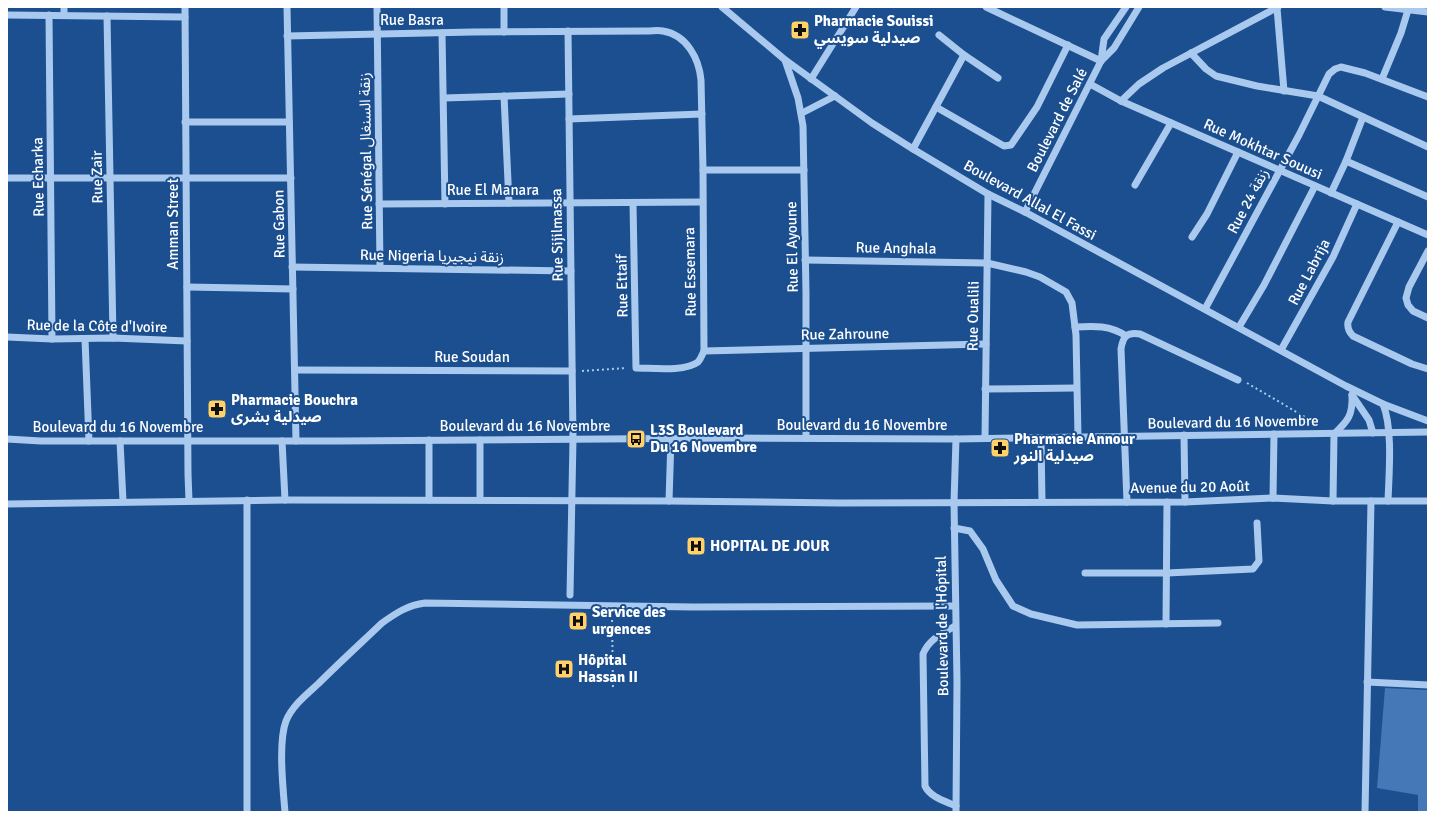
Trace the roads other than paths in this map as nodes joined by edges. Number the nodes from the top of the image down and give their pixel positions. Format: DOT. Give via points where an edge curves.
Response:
graph roads {
  1 [pos="64,7"];
  2 [pos="185,7"];
  3 [pos="287,7"];
  4 [pos="377,7"];
  5 [pos="504,7"];
  6 [pos="722,7"];
  7 [pos="856,7"];
  8 [pos="986,7"];
  9 [pos="1126,7"];
  10 [pos="1139,7"];
  11 [pos="1385,7"];
  12 [pos="1416,7"];
  13 [pos="1278,8"];
  14 [pos="1408,10"];
  15 [pos="1427,13"];
  16 [pos="7,15"];
  17 [pos="50,15"];
  18 [pos="64,15"];
  19 [pos="107,16"];
  20 [pos="185,16"];
  21 [pos="568,31"];
  22 [pos="504,32"];
  23 [pos="377,33"];
  24 [pos="442,33"];
  25 [pos="939,35"];
  26 [pos="287,36"];
  27 [pos="1068,45"];
  28 [pos="1191,53"];
  29 [pos="694,55"];
  30 [pos="964,55"];
  31 [pos="784,59"];
  32 [pos="1101,61"];
  33 [pos="998,78"];
  34 [pos="811,79"];
  35 [pos="1382,79"];
  36 [pos="1090,84"];
  37 [pos="1284,91"];
  38 [pos="568,94"];
  39 [pos="504,96"];
  40 [pos="835,96"];
  41 [pos="1318,96"];
  42 [pos="1428,97"];
  43 [pos="444,98"];
  44 [pos="1121,101"];
  45 [pos="936,108"];
  46 [pos="802,113"];
  47 [pos="702,114"];
  48 [pos="1363,117"];
  49 [pos="569,119"];
  50 [pos="186,122"];
  51 [pos="289,122"];
  52 [pos="1171,123"];
  53 [pos="1428,147"];
  54 [pos="913,149"];
  55 [pos="1238,152"];
  56 [pos="1346,161"];
  57 [pos="703,170"];
  58 [pos="804,170"];
  59 [pos="1280,170"];
  60 [pos="7,178"];
  61 [pos="51,178"];
  62 [pos="290,178"];
  63 [pos="110,179"];
  64 [pos="186,179"];
  65 [pos="1134,185"];
  66 [pos="1315,186"];
  67 [pos="1331,193"];
  68 [pos="988,194"];
  69 [pos="1428,197"];
  70 [pos="633,202"];
  71 [pos="702,202"];
  72 [pos="509,203"];
  73 [pos="570,203"];
  74 [pos="379,204"];
  75 [pos="445,204"];
  76 [pos="1357,204"];
  77 [pos="1025,212"];
  78 [pos="1398,222"];
  79 [pos="1428,235"];
  80 [pos="1192,237"];
  81 [pos="1428,252"];
  82 [pos="805,260"];
  83 [pos="987,263"];
  84 [pos="292,267"];
  85 [pos="380,268"];
  86 [pos="571,271"];
  87 [pos="187,287"];
  88 [pos="293,289"];
  89 [pos="1205,309"];
  90 [pos="1428,318"];
  91 [pos="1075,327"];
  92 [pos="1239,327"];
  93 [pos="1126,336"];
  94 [pos="7,337"];
  95 [pos="113,338"];
  96 [pos="52,339"];
  97 [pos="84,339"];
  98 [pos="187,341"];
  99 [pos="986,344"];
  100 [pos="806,348"];
  101 [pos="1281,350"];
  102 [pos="704,351"];
  103 [pos="1428,369"];
  104 [pos="295,370"];
  105 [pos="572,371"];
  106 [pos="1238,380"];
  107 [pos="1346,386"];
  108 [pos="1076,388"];
  109 [pos="985,390"];
  110 [pos="1352,395"];
  111 [pos="1383,404"];
  112 [pos="1428,421"];
  113 [pos="1428,432"];
  114 [pos="1373,433"];
  115 [pos="1389,433"];
  116 [pos="1274,434"];
  117 [pos="1334,434"];
  118 [pos="1184,435"];
  119 [pos="1123,436"];
  120 [pos="1078,437"];
  121 [pos="671,438"];
  122 [pos="806,438"];
  123 [pos="985,438"];
  124 [pos="1041,438"];
  125 [pos="7,439"];
  126 [pos="573,439"];
  127 [pos="956,439"];
  128 [pos="429,440"];
  129 [pos="480,440"];
  130 [pos="89,441"];
  131 [pos="120,441"];
  132 [pos="188,441"];
  133 [pos="282,441"];
  134 [pos="296,441"];
  135 [pos="1274,498"];
  136 [pos="247,500"];
  137 [pos="285,500"];
  138 [pos="429,500"];
  139 [pos="480,500"];
  140 [pos="571,500"];
  141 [pos="1371,500"];
  142 [pos="189,501"];
  143 [pos="670,501"];
  144 [pos="1333,501"];
  145 [pos="1388,501"];
  146 [pos="1428,501"];
  147 [pos="123,502"];
  148 [pos="954,502"];
  149 [pos="1042,502"];
  150 [pos="1127,502"];
  151 [pos="1167,502"];
  152 [pos="1185,502"];
  153 [pos="7,504"];
  154 [pos="1257,523"];
  155 [pos="954,528"];
  156 [pos="1085,573"];
  157 [pos="1166,573"];
  158 [pos="570,595"];
  159 [pos="955,606"];
  160 [pos="1218,623"];
  161 [pos="1166,624"];
  162 [pos="955,626"];
  163 [pos="1367,682"];
  164 [pos="1428,685"];
  165 [pos="956,809"];
  166 [pos="247,812"];
  167 [pos="285,812"];
  168 [pos="1365,812"];
  1 -- 18 [label="street"];
  2 -- 20 [label="street, Amman Street"];
  3 -- 26 [label="street, Rue Gabon"];
  4 -- 23 [label="street, Rue Sénégal زنقة السنغال"];
  5 -- 22 [label="street"];
  6 -- 31 [label="street, Boulevard Allal El Fassi"];
  7 -- 34 [label="street"];
  8 -- 27 [label="street"];
  9 -- 32 [label="street, Boulevard de Salé" via="1104,39"];
  10 -- 32 [label="street, Boulevard de Salé" via="1114,48"];
  11 -- 14 [label="street"];
  12 -- 15 [label="street"];
  13 -- 28 [label="street"];
  13 -- 37 [label="street"];
  14 -- 15 [label="street"];
  14 -- 35 [label="street"];
  16 -- 17 [label="street"];
  17 -- 18 [label="street"];
  17 -- 61 [label="street, Rue Echarka"];
  18 -- 19 [label="street"];
  19 -- 20 [label="street"];
  19 -- 63 [label="street, Rue Zair"];
  20 -- 50 [label="street, Amman Street"];
  21 -- 22 [label="street, Rue Basra"];
  21 -- 29 [label="street, Rue Basra" via="664,31 680,39"];
  21 -- 38 [label="street, Rue Sijilmassa"];
  22 -- 24 [label="street, Rue Basra"];
  23 -- 24 [label="street, Rue Basra"];
  23 -- 26 [label="street, Rue Basra"];
  23 -- 74 [label="street, Rue Sénégal زنقة السنغال"];
  24 -- 43 [label="street"];
  25 -- 30 [label="street"];
  26 -- 51 [label="street, Rue Gabon"];
  27 -- 32 [label="street"];
  27 -- 45 [label="street" via="1036,107 1011,145 1004,146"];
  28 -- 37 [label="street" via="1216,76"];
  28 -- 44 [label="street" via="1149,77"];
  29 -- 47 [label="street, Rue Essemara" via="700,70"];
  30 -- 33 [label="street"];
  30 -- 45 [label="street"];
  31 -- 34 [label="street, Boulevard Allal El Fassi"];
  31 -- 46 [label="street, Rue El Ayoune"];
  32 -- 36 [label="street, Boulevard de Salé"];
  34 -- 40 [label="street, Boulevard Allal El Fassi"];
  35 -- 41 [label="street, Rue 24 زنقة" via="1341,67 1329,74"];
  35 -- 42 [label="street"];
  36 -- 44 [label="street, Rue Mokhtar Souusi"];
  36 -- 77 [label="street, Boulevard de Salé"];
  37 -- 41 [label="street"];
  38 -- 39 [label="street"];
  38 -- 49 [label="street, Rue Sijilmassa"];
  39 -- 43 [label="street"];
  39 -- 72 [label="street"];
  40 -- 46 [label="street"];
  40 -- 54 [label="street, Boulevard Allal El Fassi"];
  41 -- 48 [label="street"];
  41 -- 59 [label="street, Rue 24 زنقة"];
  43 -- 75 [label="street"];
  44 -- 52 [label="street, Rue Mokhtar Souusi"];
  45 -- 54 [label="street"];
  46 -- 58 [label="street, Rue El Ayoune"];
  47 -- 49 [label="street"];
  47 -- 57 [label="street, Rue Essemara"];
  48 -- 53 [label="street"];
  48 -- 56 [label="street"];
  49 -- 73 [label="street, Rue Sijilmassa"];
  50 -- 51 [label="street"];
  50 -- 64 [label="street, Amman Street"];
  51 -- 62 [label="street, Rue Gabon"];
  52 -- 55 [label="street, Rue Mokhtar Souusi"];
  52 -- 65 [label="street"];
  54 -- 68 [label="street, Boulevard Allal El Fassi"];
  55 -- 59 [label="street, Rue Mokhtar Souusi"];
  55 -- 80 [label="street" via="1207,214"];
  56 -- 67 [label="street"];
  56 -- 69 [label="street"];
  57 -- 58 [label="street"];
  57 -- 71 [label="street, Rue Essemara"];
  58 -- 82 [label="street, Rue El Ayoune"];
  59 -- 66 [label="street, Rue Mokhtar Souusi"];
  59 -- 89 [label="street, Rue 24 زنقة"];
  60 -- 61 [label="street"];
  61 -- 63 [label="street"];
  61 -- 96 [label="street, Rue Echarka"];
  62 -- 64 [label="street"];
  62 -- 84 [label="street, Rue Gabon"];
  63 -- 64 [label="street"];
  63 -- 95 [label="street, Rue Zair"];
  64 -- 87 [label="street, Amman Street"];
  66 -- 67 [label="street, Rue Mokhtar Souusi"];
  66 -- 92 [label="street" via="1264,285"];
  67 -- 76 [label="street, Rue Mokhtar Souusi"];
  68 -- 77 [label="street, Boulevard Allal El Fassi"];
  68 -- 83 [label="street, Rue Oualili"];
  70 -- 71 [label="street, Rue El Manara"];
  70 -- 73 [label="street, Rue El Manara"];
  70 -- 102 [label="street, Rue Ettaif" via="636,368 680,368 698,362"];
  71 -- 102 [label="street, Rue Essemara"];
  72 -- 73 [label="street, Rue El Manara"];
  72 -- 75 [label="street, Rue El Manara"];
  73 -- 86 [label="street, Rue Sijilmassa"];
  74 -- 75 [label="street, Rue El Manara"];
  74 -- 85 [label="street, Rue Sénégal زنقة السنغال"];
  76 -- 78 [label="street, Rue Mokhtar Souusi"];
  76 -- 101 [label="street, Rue Labrija" via="1333,257"];
  77 -- 89 [label="street, Boulevard Allal El Fassi"];
  78 -- 79 [label="street, Rue Mokhtar Souusi"];
  78 -- 103 [label="street" via="1347,326 1353,336"];
  81 -- 90 [label="street" via="1409,287 1406,298 1413,311"];
  82 -- 83 [label="street, Rue Anghala"];
  82 -- 100 [label="street, Rue El Ayoune"];
  83 -- 91 [label="street, Rue Anghala" via="1040,277 1066,292 1072,303"];
  83 -- 99 [label="street, Rue Oualili"];
  84 -- 85 [label="street, Rue Nigeria زنقة نيجيريا"];
  84 -- 88 [label="street, Rue Gabon"];
  85 -- 86 [label="street, Rue Nigeria زنقة نيجيريا"];
  86 -- 105 [label="street, Rue Sijilmassa"];
  87 -- 88 [label="street"];
  87 -- 98 [label="street, Amman Street"];
  88 -- 104 [label="street, Rue Gabon"];
  89 -- 92 [label="street, Boulevard Allal El Fassi"];
  91 -- 93 [label="street" via="1112,328"];
  91 -- 108 [label="street, Rue Anghala"];
  92 -- 101 [label="street, Boulevard Allal El Fassi"];
  93 -- 106 [label="street" via="1132,333 1140,334"];
  93 -- 119 [label="street" via="1121,349"];
  94 -- 96 [label="street, Rue de la Côte d'Ivoire"];
  95 -- 97 [label="street, Rue de la Côte d'Ivoire"];
  95 -- 98 [label="street, Rue de la Côte d'Ivoire"];
  96 -- 97 [label="street, Rue de la Côte d'Ivoire"];
  97 -- 130 [label="street"];
  98 -- 132 [label="street, Amman Street"];
  99 -- 100 [label="street, Rue Zahroune"];
  99 -- 109 [label="street, Rue Oualili"];
  100 -- 102 [label="street, Rue Zahroune"];
  100 -- 122 [label="street, Rue El Ayoune"];
  101 -- 107 [label="street, Boulevard Allal El Fassi"];
  104 -- 105 [label="street, Rue Soudan"];
  104 -- 134 [label="street, Rue Gabon"];
  105 -- 126 [label="street, Rue Sijilmassa"];
  107 -- 110 [label="street, Boulevard Allal El Fassi"];
  107 -- 111 [label="street, Boulevard Allal El Fassi"];
  108 -- 109 [label="street"];
  108 -- 120 [label="street, Rue Anghala"];
  109 -- 123 [label="street, Rue Oualili"];
  110 -- 114 [label="street, Boulevard Allal El Fassi" via="1369,420"];
  110 -- 117 [label="street" via="1349,419"];
  111 -- 112 [label="street, Boulevard Allal El Fassi"];
  111 -- 115 [label="street" via="1388,417"];
  113 -- 115 [label="street, Boulevard du 16 Novembre"];
  114 -- 115 [label="street, Boulevard du 16 Novembre"];
  114 -- 117 [label="street, Boulevard du 16 Novembre"];
  115 -- 145 [label="street"];
  116 -- 117 [label="street, Boulevard du 16 Novembre"];
  116 -- 118 [label="street, Boulevard du 16 Novembre"];
  116 -- 135 [label="street"];
  117 -- 144 [label="street"];
  118 -- 119 [label="street, Boulevard du 16 Novembre"];
  118 -- 152 [label="street"];
  119 -- 120 [label="street, Boulevard du 16 Novembre"];
  119 -- 150 [label="street"];
  120 -- 124 [label="street, Boulevard du 16 Novembre"];
  121 -- 122 [label="street, Boulevard du 16 Novembre"];
  121 -- 126 [label="street, Boulevard du 16 Novembre"];
  121 -- 143 [label="street"];
  122 -- 127 [label="street, Boulevard du 16 Novembre"];
  123 -- 124 [label="street, Boulevard du 16 Novembre"];
  123 -- 127 [label="street, Boulevard du 16 Novembre"];
  124 -- 149 [label="street"];
  125 -- 130 [label="street, Boulevard du 16 Novembre"];
  126 -- 129 [label="street, Boulevard du 16 Novembre"];
  126 -- 140 [label="street, Rue Sijilmassa"];
  127 -- 148 [label="street, Boulevard de l'Hôpital"];
  128 -- 129 [label="street, Boulevard du 16 Novembre"];
  128 -- 134 [label="street, Boulevard du 16 Novembre"];
  128 -- 138 [label="street"];
  129 -- 139 [label="street"];
  130 -- 131 [label="street, Boulevard du 16 Novembre"];
  131 -- 132 [label="street, Boulevard du 16 Novembre"];
  131 -- 147 [label="street"];
  132 -- 133 [label="street, Boulevard du 16 Novembre"];
  132 -- 142 [label="street, Amman Street"];
  133 -- 134 [label="street, Boulevard du 16 Novembre"];
  133 -- 137 [label="street"];
  135 -- 144 [label="street, Avenue du 20 Août"];
  135 -- 152 [label="street, Avenue du 20 Août"];
  136 -- 137 [label="street, Avenue du 20 Août"];
  136 -- 142 [label="street, Avenue du 20 Août"];
  136 -- 166 [label="street"];
  137 -- 138 [label="street, Avenue du 20 Août"];
  138 -- 139 [label="street, Avenue du 20 Août"];
  139 -- 140 [label="street, Avenue du 20 Août"];
  140 -- 143 [label="street, Avenue du 20 Août"];
  140 -- 158 [label="street, Rue Sijilmassa"];
  141 -- 144 [label="street, Avenue du 20 Août"];
  141 -- 145 [label="street, Avenue du 20 Août"];
  141 -- 163 [label="street"];
  142 -- 147 [label="street, Avenue du 20 Août"];
  143 -- 148 [label="street, Avenue du 20 Août"];
  145 -- 146 [label="street, Avenue du 20 Août"];
  147 -- 153 [label="street, Avenue du 20 Août"];
  148 -- 149 [label="street, Avenue du 20 Août"];
  148 -- 155 [label="street, Boulevard de l'Hôpital"];
  149 -- 150 [label="street, Avenue du 20 Août"];
  150 -- 151 [label="street, Avenue du 20 Août"];
  151 -- 152 [label="street, Avenue du 20 Août"];
  151 -- 157 [label="street"];
  154 -- 157 [label="street" via="1259,561 1253,569"];
  155 -- 159 [label="street, Boulevard de l'Hôpital"];
  155 -- 161 [label="street" via="970,530 1013,606 1077,625"];
  156 -- 157 [label="street"];
  157 -- 161 [label="street"];
  159 -- 162 [label="street, Boulevard de l'Hôpital"];
  159 -- 167 [label="street" via="693,607 425,603 412,605 382,623 289,714 283,736"];
  160 -- 161 [label="street"];
  162 -- 165 [label="street, Boulevard de l'Hôpital"];
  162 -- 165 [label="street" via="931,641 926,646 924,654 925,786 931,794"];
  163 -- 164 [label="street"];
  163 -- 168 [label="street"];
}
